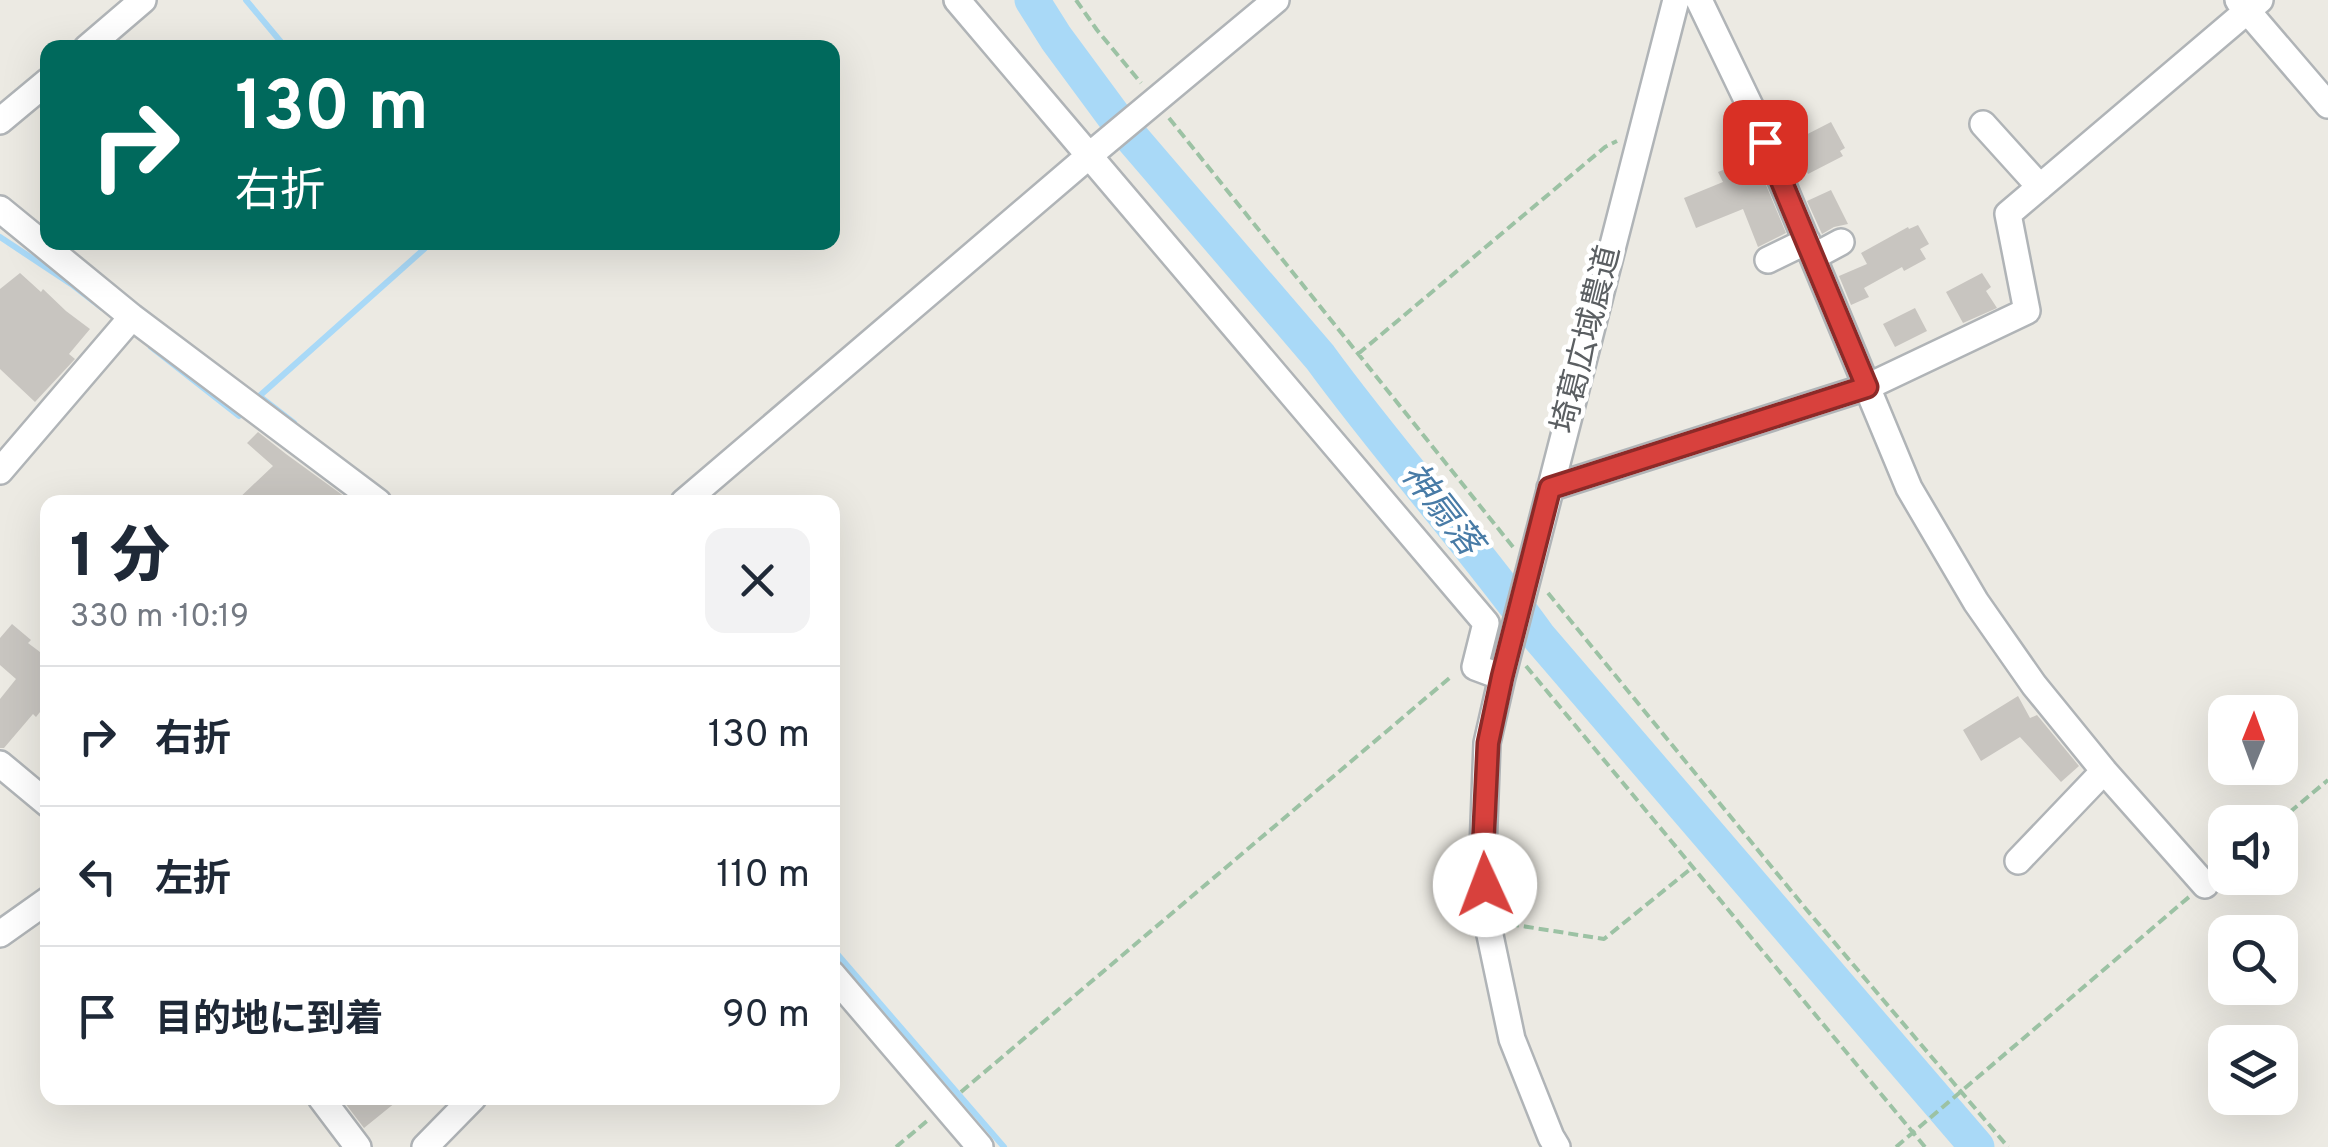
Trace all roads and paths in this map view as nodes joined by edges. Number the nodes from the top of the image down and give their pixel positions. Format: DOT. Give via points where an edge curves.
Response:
graph roads {
  1 [pos="142,0"];
  2 [pos="957,0"];
  3 [pos="1076,0"];
  4 [pos="1276,0"];
  5 [pos="1676,0"];
  6 [pos="1699,0"];
  7 [pos="2249,4"];
  8 [pos="95,40"];
  9 [pos="40,87"];
  10 [pos="1156,102"];
  11 [pos="2328,105"];
  12 [pos="0,121"];
  13 [pos="1983,124"];
  14 [pos="1644,127"];
  15 [pos="1090,156"];
  16 [pos="2040,187"];
  17 [pos="0,209"];
  18 [pos="40,242"];
  19 [pos="1841,242"];
  20 [pos="1810,249"];
  21 [pos="50,250"];
  22 [pos="1768,260"];
  23 [pos="132,317"];
  24 [pos="1358,354"];
  25 [pos="1867,387"];
  26 [pos="0,471"];
  27 [pos="1550,488"];
  28 [pos="369,495"];
  29 [pos="692,495"];
  30 [pos="1531,564"];
  31 [pos="1510,646"];
  32 [pos="1475,667"];
  33 [pos="1502,677"];
  34 [pos="0,764"];
  35 [pos="2104,771"];
  36 [pos="2328,780"];
  37 [pos="40,797"];
  38 [pos="2298,805"];
  39 [pos="2018,861"];
  40 [pos="1693,868"];
  41 [pos="2204,885"];
  42 [pos="40,906"];
  43 [pos="1487,921"];
  44 [pos="0,934"];
  45 [pos="840,983"];
  46 [pos="1961,1092"];
  47 [pos="331,1105"];
  48 [pos="467,1105"];
  49 [pos="945,1106"];
  50 [pos="1913,1132"];
  51 [pos="358,1147"];
  52 [pos="426,1147"];
  53 [pos="896,1147"];
  54 [pos="980,1147"];
  55 [pos="1557,1147"];
  56 [pos="1896,1147"];
  57 [pos="1925,1147"];
  58 [pos="2008,1147"];
  1 -- 8 [label="street"];
  2 -- 15 [label="street"];
  3 -- 10 [label="path"];
  4 -- 10 [label="street"];
  5 -- 14 [label="street, 埼葛広域農道"];
  6 -- 20 [label="street"];
  7 -- 11 [label="street"];
  7 -- 16 [label="street"];
  9 -- 12 [label="street"];
  10 -- 15 [label="street"];
  10 -- 24 [label="path"];
  13 -- 16 [label="street"];
  14 -- 24 [label="path" via="1605,147"];
  14 -- 27 [label="street, 埼葛広域農道"];
  15 -- 29 [label="street"];
  15 -- 32 [label="street" via="1486,623"];
  16 -- 25 [label="street" via="2008,214 2027,311"];
  17 -- 18 [label="street"];
  19 -- 20 [label="street"];
  20 -- 22 [label="street"];
  20 -- 25 [label="street"];
  21 -- 23 [label="street"];
  23 -- 26 [label="street"];
  23 -- 28 [label="street"];
  24 -- 30 [label="path"];
  25 -- 27 [label="street"];
  25 -- 35 [label="street" via="1909,488 1976,602"];
  27 -- 30 [label="street, 埼葛広域農道"];
  30 -- 31 [label="street, 埼葛広域農道"];
  30 -- 46 [label="path"];
  31 -- 33 [label="street, 埼葛広域農道"];
  31 -- 40 [label="path"];
  32 -- 33 [label="street"];
  32 -- 49 [label="path" via="1452,675"];
  33 -- 43 [label="street, 埼葛広域農道" via="1488,743"];
  34 -- 37 [label="street"];
  35 -- 39 [label="street"];
  35 -- 41 [label="street"];
  36 -- 38 [label="path"];
  40 -- 43 [label="path" via="1604,939"];
  40 -- 50 [label="path"];
  41 -- 46 [label="path"];
  42 -- 44 [label="street"];
  43 -- 55 [label="street, 埼葛広域農道" via="1512,1040"];
  45 -- 49 [label="street"];
  46 -- 50 [label="path"];
  46 -- 58 [label="path"];
  47 -- 51 [label="street"];
  48 -- 52 [label="street"];
  49 -- 53 [label="path"];
  49 -- 54 [label="street"];
  50 -- 56 [label="path"];
  50 -- 57 [label="path"];
}
